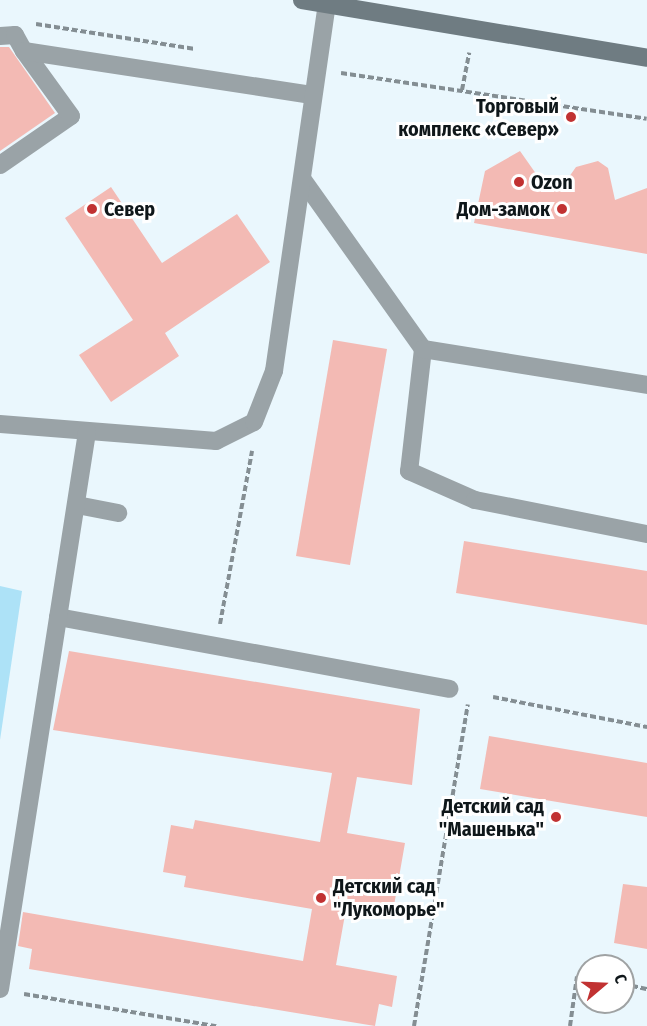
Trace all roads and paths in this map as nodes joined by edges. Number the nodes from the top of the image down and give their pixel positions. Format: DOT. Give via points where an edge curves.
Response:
graph roads {
  1 [pos="302,0"];
  2 [pos="327,4"];
  3 [pos="0,36"];
  4 [pos="24,51"];
  5 [pos="647,58"];
  6 [pos="312,95"];
  7 [pos="0,165"];
  8 [pos="303,180"];
  9 [pos="423,349"];
  10 [pos="647,385"];
  11 [pos="254,422"];
  12 [pos="0,424"];
  13 [pos="87,432"];
  14 [pos="77,505"];
  15 [pos="118,513"];
  16 [pos="647,534"];
  17 [pos="58,617"];
  18 [pos="217,645"];
  19 [pos="448,690"];
  20 [pos="493,697"];
  21 [pos="647,727"];
  22 [pos="6,990"];
  23 [pos="575,990"];
  24 [pos="216,1026"];
  25 [pos="414,1026"];
  26 [pos="570,1026"];
  1 -- 2 [label="main road"];
  2 -- 5 [label="main road"];
  2 -- 6 [label="lane"];
  3 -- 4 [label="lane" via="15,36"];
  4 -- 6 [label="lane"];
  4 -- 7 [label="lane" via="71,116"];
  6 -- 8 [label="lane"];
  8 -- 9 [label="lane"];
  8 -- 11 [label="lane" via="274,371"];
  9 -- 10 [label="lane"];
  9 -- 16 [label="lane" via="409,471 475,500"];
  11 -- 13 [label="lane" via="216,441"];
  11 -- 18 [label="path"];
  12 -- 13 [label="lane"];
  13 -- 14 [label="lane"];
  14 -- 15 [label="lane"];
  14 -- 17 [label="lane"];
  17 -- 18 [label="lane"];
  17 -- 22 [label="lane"];
  18 -- 19 [label="lane"];
  19 -- 25 [label="path" via="470,695"];
  20 -- 21 [label="path"];
  22 -- 24 [label="path"];
  23 -- 26 [label="path"];
}
